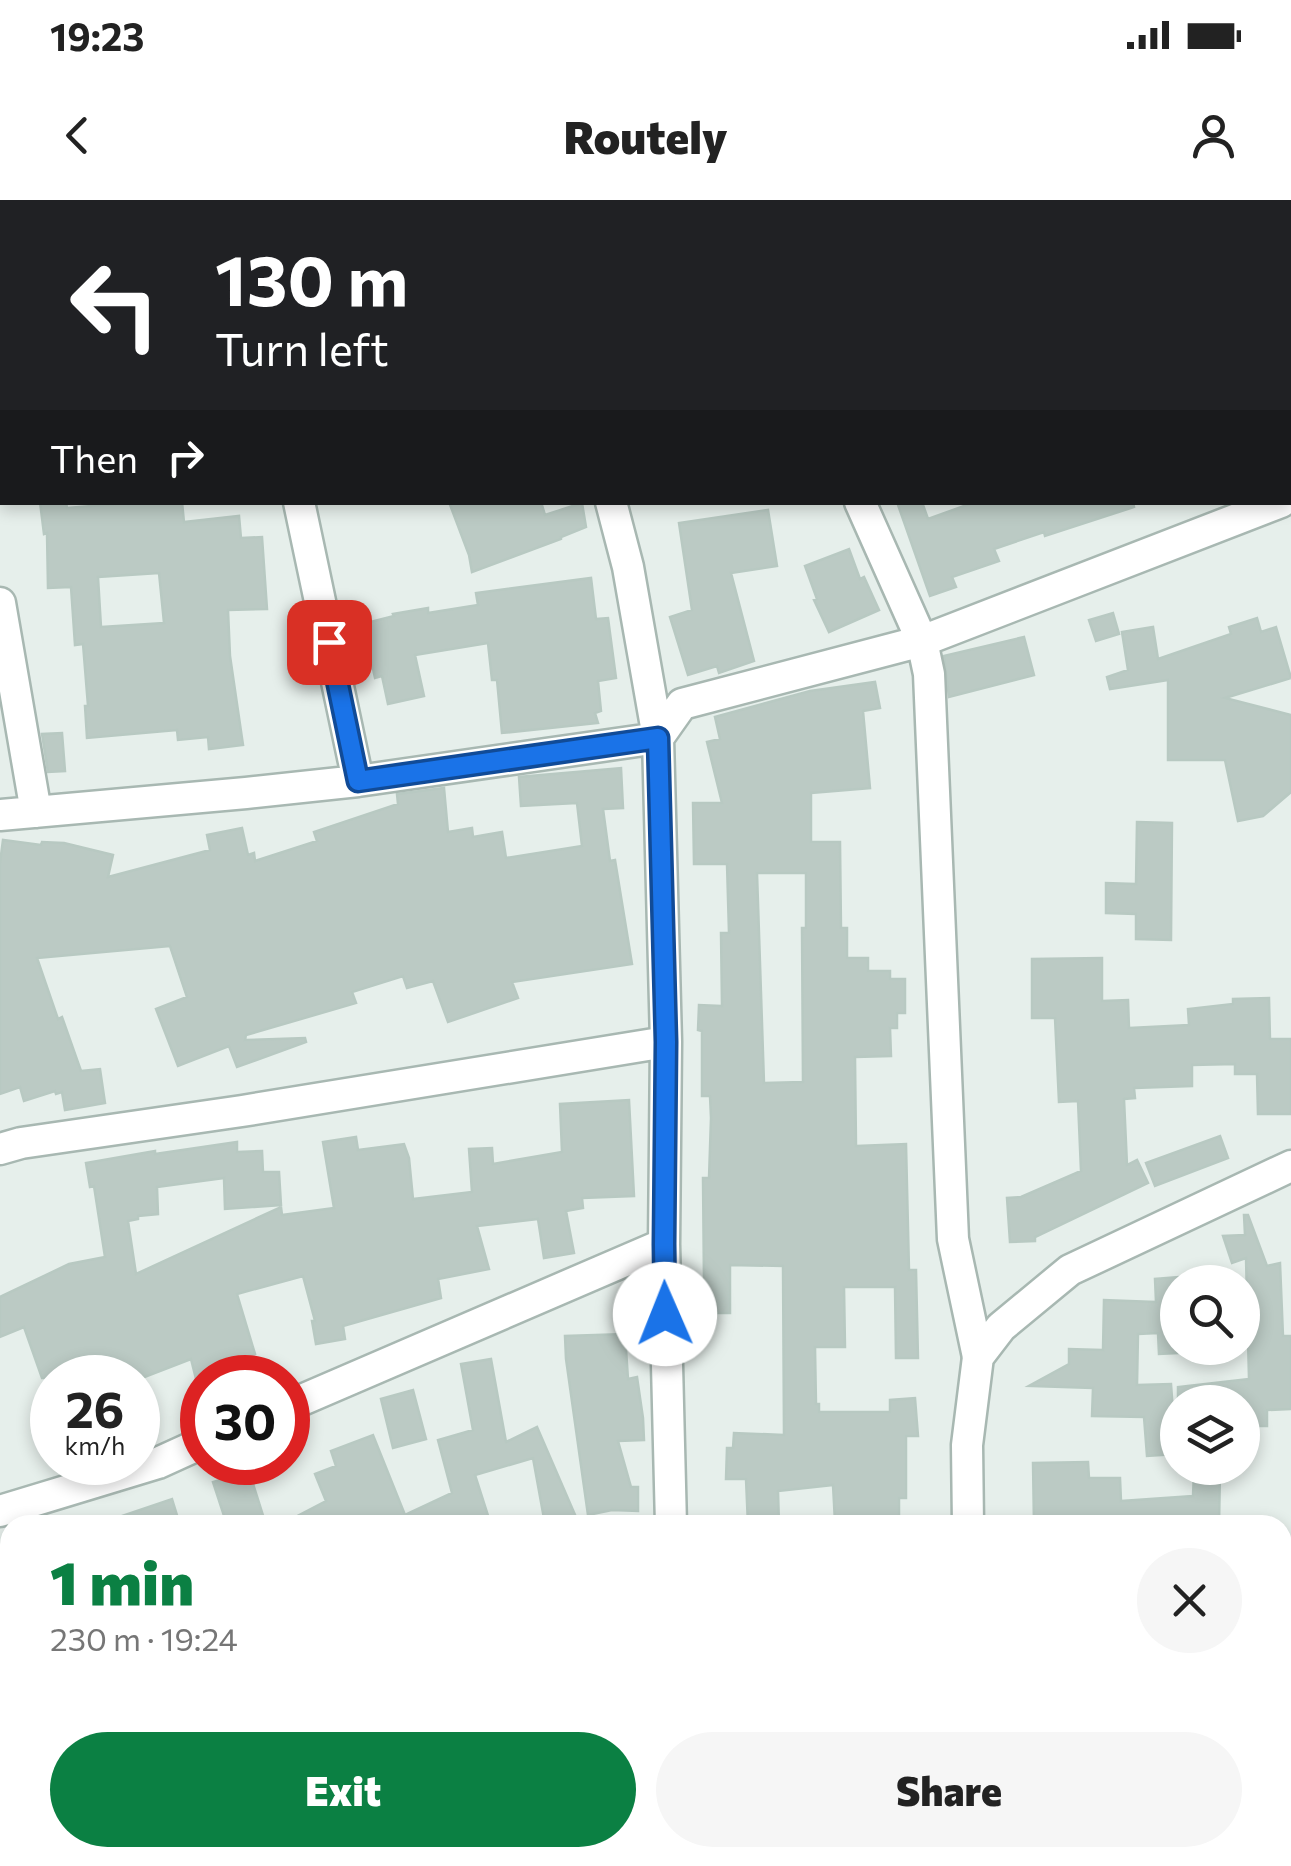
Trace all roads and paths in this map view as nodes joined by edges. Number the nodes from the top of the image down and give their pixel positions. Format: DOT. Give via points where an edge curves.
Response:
graph roads {
  1 [pos="300,505"];
  2 [pos="612,505"];
  3 [pos="861,505"];
  4 [pos="1273,505"];
  5 [pos="0,603"];
  6 [pos="922,641"];
  7 [pos="658,738"];
  8 [pos="358,781"];
  9 [pos="36,812"];
  10 [pos="0,815"];
  11 [pos="666,1042"];
  12 [pos="0,1149"];
  13 [pos="1291,1166"];
  14 [pos="664,1244"];
  15 [pos="978,1357"];
  16 [pos="310,1397"];
  17 [pos="180,1453"];
  18 [pos="0,1510"];
  19 [pos="671,1515"];
  20 [pos="968,1515"];
  1 -- 8 [label="street"];
  2 -- 7 [label="street"];
  3 -- 6 [label="street"];
  4 -- 6 [label="street"];
  5 -- 9 [label="street"];
  6 -- 7 [label="street" via="682,704"];
  6 -- 15 [label="street" via="929,674 953,1239"];
  7 -- 8 [label="street"];
  7 -- 11 [label="street"];
  8 -- 9 [label="street"];
  9 -- 10 [label="street"];
  11 -- 12 [label="street"];
  11 -- 14 [label="street"];
  13 -- 15 [label="street" via="1070,1270 1001,1326"];
  14 -- 16 [label="street"];
  14 -- 19 [label="street"];
  15 -- 20 [label="street" via="967,1446"];
  17 -- 18 [label="street"];
}
